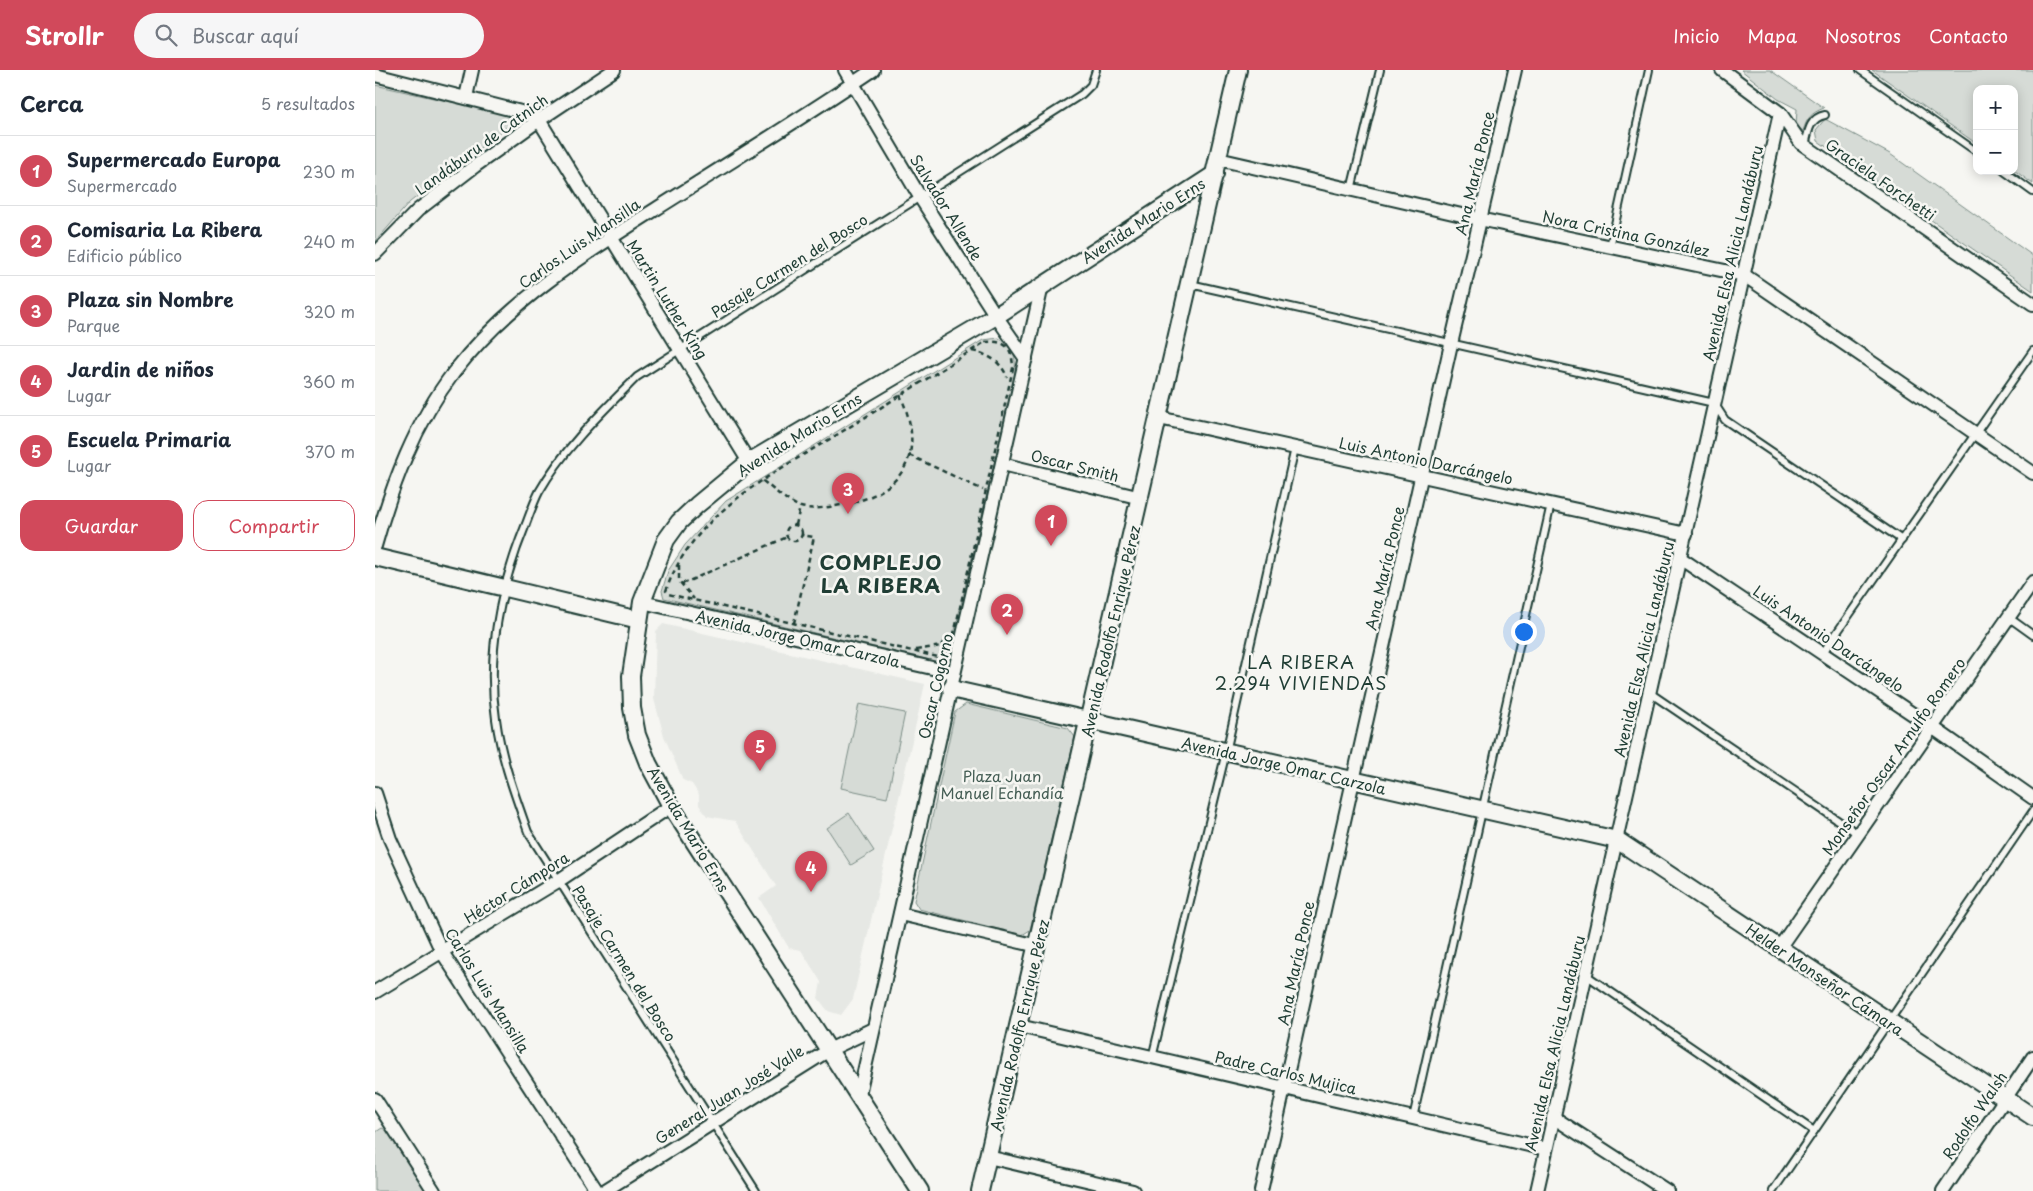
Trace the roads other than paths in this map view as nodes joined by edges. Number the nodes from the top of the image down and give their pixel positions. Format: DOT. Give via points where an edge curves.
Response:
graph roads {
  1 [pos="473,70"];
  2 [pos="614,70"];
  3 [pos="845,70"];
  4 [pos="873,70"];
  5 [pos="1096,70"];
  6 [pos="1238,70"];
  7 [pos="1379,70"];
  8 [pos="1515,70"];
  9 [pos="1649,70"];
  10 [pos="1722,70"];
  11 [pos="1860,70"];
  12 [pos="375,75"];
  13 [pos="853,83"];
  14 [pos="467,97"];
  15 [pos="1780,113"];
  16 [pos="1825,115"];
  17 [pos="539,120"];
  18 [pos="1805,146"];
  19 [pos="1973,149"];
  20 [pos="1216,166"];
  21 [pos="2010,175"];
  22 [pos="1351,190"];
  23 [pos="2033,192"];
  24 [pos="920,197"];
  25 [pos="1479,219"];
  26 [pos="611,238"];
  27 [pos="1610,247"];
  28 [pos="375,254"];
  29 [pos="1744,275"];
  30 [pos="1190,284"];
  31 [pos="1042,286"];
  32 [pos="2033,304"];
  33 [pos="996,316"];
  34 [pos="1451,344"];
  35 [pos="680,349"];
  36 [pos="2033,351"];
  37 [pos="1026,359"];
  38 [pos="1715,403"];
  39 [pos="1159,418"];
  40 [pos="1976,434"];
  41 [pos="1295,448"];
  42 [pos="749,462"];
  43 [pos="1002,464"];
  44 [pos="2033,473"];
  45 [pos="1421,476"];
  46 [pos="1141,498"];
  47 [pos="1551,504"];
  48 [pos="1685,534"];
  49 [pos="1902,540"];
  50 [pos="375,546"];
  51 [pos="375,557"];
  52 [pos="1680,558"];
  53 [pos="2033,582"];
  54 [pos="503,588"];
  55 [pos="642,602"];
  56 [pos="2008,617"];
  57 [pos="639,620"];
  58 [pos="2033,635"];
  59 [pos="1823,654"];
  60 [pos="953,681"];
  61 [pos="1650,693"];
  62 [pos="1089,720"];
  63 [pos="1932,727"];
  64 [pos="1226,752"];
  65 [pos="1353,780"];
  66 [pos="375,793"];
  67 [pos="2033,798"];
  68 [pos="671,806"];
  69 [pos="1482,810"];
  70 [pos="2033,810"];
  71 [pos="1858,834"];
  72 [pos="1617,840"];
  73 [pos="558,881"];
  74 [pos="901,914"];
  75 [pos="1038,946"];
  76 [pos="1779,948"];
  77 [pos="442,952"];
  78 [pos="1586,975"];
  79 [pos="375,992"];
  80 [pos="1888,1021"];
  81 [pos="1019,1026"];
  82 [pos="873,1028"];
  83 [pos="829,1050"];
  84 [pos="2033,1056"];
  85 [pos="1152,1058"];
  86 [pos="1284,1089"];
  87 [pos="859,1094"];
  88 [pos="2005,1097"];
  89 [pos="375,1102"];
  90 [pos="1553,1117"];
  91 [pos="2033,1117"];
  92 [pos="1413,1118"];
  93 [pos="712,1123"];
  94 [pos="1814,1131"];
  95 [pos="1546,1149"];
  96 [pos="988,1157"];
  97 [pos="434,1191"];
  98 [pos="597,1191"];
  99 [pos="604,1191"];
  100 [pos="756,1191"];
  101 [pos="921,1191"];
  102 [pos="980,1191"];
  103 [pos="1133,1191"];
  104 [pos="1261,1191"];
  105 [pos="1537,1191"];
  106 [pos="1667,1191"];
  107 [pos="1773,1191"];
  108 [pos="1943,1191"];
  1 -- 14 [label="street"];
  2 -- 17 [label="street, Landáburu de Catnich"];
  3 -- 13 [label="street, Salvador Allende"];
  4 -- 13 [label="street, Carlos Luis Mansilla"];
  5 -- 24 [label="lane, Pasaje Carmen del Bosco" via="1091,85 1082,94"];
  6 -- 20 [label="street, Avenida Rodolfo Enrique Pérez"];
  7 -- 22 [label="lane"];
  8 -- 25 [label="street, Ana María Ponce"];
  9 -- 27 [label="lane"];
  10 -- 15 [label="street, Graciela Forchetti"];
  11 -- 19 [label="lane"];
  12 -- 14 [label="street"];
  13 -- 24 [label="street, Salvador Allende"];
  13 -- 26 [label="street, Carlos Luis Mansilla"];
  14 -- 17 [label="street" via="529,114"];
  15 -- 18 [label="street, Graciela Forchetti"];
  15 -- 29 [label="street, Avenida Elsa Alicia Landáburu"];
  16 -- 18 [label="lane" via="1818,116 1813,122"];
  17 -- 26 [label="street, Martin Luther King"];
  17 -- 28 [label="street, Landáburu de Catnich" via="418,210"];
  18 -- 32 [label="street, Graciela Forchetti"];
  20 -- 22 [label="street, Nora Cristina González"];
  20 -- 30 [label="street, Avenida Rodolfo Enrique Pérez"];
  20 -- 31 [label="street, Avenida Mario Erns"];
  21 -- 23 [label="lane"];
  22 -- 25 [label="street, Nora Cristina González"];
  24 -- 33 [label="street, Salvador Allende"];
  24 -- 35 [label="lane, Pasaje Carmen del Bosco"];
  25 -- 27 [label="street, Nora Cristina González"];
  25 -- 34 [label="street, Ana María Ponce"];
  26 -- 35 [label="street, Martin Luther King"];
  26 -- 50 [label="street, Carlos Luis Mansilla" via="550,278 517,306 455,371 413,440 388,499"];
  27 -- 29 [label="street, Nora Cristina González"];
  29 -- 38 [label="street, Avenida Elsa Alicia Landáburu"];
  29 -- 40 [label="street, Nora Cristina González"];
  30 -- 34 [label="lane"];
  30 -- 39 [label="street, Avenida Rodolfo Enrique Pérez"];
  31 -- 33 [label="street, Avenida Mario Erns"];
  31 -- 37 [label="street, Oscar Cogorno"];
  33 -- 37 [label="street, Salvador Allende"];
  33 -- 42 [label="street, Avenida Mario Erns"];
  34 -- 38 [label="lane"];
  34 -- 45 [label="street, Ana María Ponce"];
  35 -- 42 [label="street, Martin Luther King"];
  35 -- 54 [label="lane, Pasaje Carmen del Bosco" via="637,377 579,435 539,493"];
  36 -- 40 [label="lane"];
  37 -- 43 [label="street, Oscar Cogorno"];
  38 -- 48 [label="street, Avenida Elsa Alicia Landáburu"];
  38 -- 49 [label="lane" via="1725,420"];
  39 -- 41 [label="street, Luis Antonio Darcángelo"];
  39 -- 46 [label="street, Avenida Rodolfo Enrique Pérez"];
  40 -- 44 [label="street, Nora Cristina González"];
  40 -- 49 [label="lane"];
  41 -- 45 [label="street, Luis Antonio Darcángelo"];
  41 -- 64 [label="lane"];
  42 -- 55 [label="street, Avenida Mario Erns" via="679,522 666,540"];
  43 -- 46 [label="street, Oscar Smith"];
  43 -- 60 [label="street, Oscar Cogorno"];
  45 -- 47 [label="street, Luis Antonio Darcángelo"];
  45 -- 65 [label="street, Ana María Ponce"];
  46 -- 62 [label="street, Avenida Rodolfo Enrique Pérez"];
  47 -- 48 [label="street, Luis Antonio Darcángelo"];
  47 -- 69 [label="lane"];
  48 -- 52 [label="street, Avenida Elsa Alicia Landáburu"];
  49 -- 59 [label="lane"];
  51 -- 54 [label="street"];
  52 -- 59 [label="street, Luis Antonio Darcángelo"];
  52 -- 61 [label="street, Avenida Elsa Alicia Landáburu"];
  53 -- 56 [label="street, Monseñor Oscar Arnulfo Romero"];
  54 -- 57 [label="street"];
  54 -- 73 [label="lane, Pasaje Carmen del Bosco" via="492,672 496,719 507,773 528,832"];
  55 -- 57 [label="street, Avenida Mario Erns"];
  55 -- 60 [label="street, Avenida Jorge Omar Carzola"];
  56 -- 58 [label="lane"];
  56 -- 63 [label="street, Monseñor Oscar Arnulfo Romero"];
  57 -- 68 [label="street, Avenida Mario Erns" via="631,676 632,708 637,735 648,763"];
  59 -- 63 [label="street, Luis Antonio Darcángelo"];
  60 -- 62 [label="street, Avenida Jorge Omar Carzola"];
  60 -- 74 [label="street, Oscar Cogorno"];
  61 -- 71 [label="lane"];
  61 -- 72 [label="street, Avenida Elsa Alicia Landáburu"];
  62 -- 64 [label="street, Avenida Jorge Omar Carzola"];
  62 -- 75 [label="street, Avenida Rodolfo Enrique Pérez"];
  63 -- 67 [label="street, Luis Antonio Darcángelo"];
  63 -- 71 [label="street, Monseñor Oscar Arnulfo Romero"];
  64 -- 65 [label="street, Avenida Jorge Omar Carzola"];
  64 -- 85 [label="lane"];
  65 -- 69 [label="street, Avenida Jorge Omar Carzola"];
  65 -- 86 [label="street, Ana María Ponce"];
  66 -- 77 [label="street, Carlos Luis Mansilla" via="397,855"];
  68 -- 73 [label="street, Héctor Cámpora"];
  68 -- 83 [label="street, Avenida Mario Erns"];
  69 -- 72 [label="street, Avenida Jorge Omar Carzola"];
  69 -- 92 [label="lane"];
  70 -- 80 [label="lane"];
  71 -- 76 [label="street, Monseñor Oscar Arnulfo Romero"];
  72 -- 76 [label="street, Helder Monseñor Cámara"];
  72 -- 78 [label="street, Avenida Elsa Alicia Landáburu"];
  73 -- 77 [label="street, Héctor Cámpora"];
  73 -- 93 [label="lane, Pasaje Carmen del Bosco"];
  74 -- 75 [label="street"];
  74 -- 82 [label="street, Oscar Cogorno"];
  75 -- 81 [label="street, Avenida Rodolfo Enrique Pérez"];
  76 -- 80 [label="street, Helder Monseñor Cámara"];
  77 -- 79 [label="street, Héctor Cámpora"];
  77 -- 98 [label="street, Carlos Luis Mansilla"];
  78 -- 90 [label="street, Avenida Elsa Alicia Landáburu"];
  78 -- 94 [label="lane"];
  80 -- 88 [label="street, Helder Monseñor Cámara"];
  80 -- 94 [label="lane"];
  81 -- 85 [label="street, Padre Carlos Mujica"];
  81 -- 96 [label="street, Avenida Rodolfo Enrique Pérez"];
  82 -- 83 [label="street, General Juan José Valle"];
  82 -- 87 [label="street, Oscar Cogorno"];
  83 -- 87 [label="street, Avenida Mario Erns"];
  83 -- 93 [label="street, General Juan José Valle"];
  84 -- 88 [label="street, Rodolfo Walsh"];
  85 -- 86 [label="street, Padre Carlos Mujica"];
  86 -- 92 [label="street, Padre Carlos Mujica"];
  86 -- 104 [label="street, Ana María Ponce"];
  87 -- 101 [label="street, Avenida Mario Erns"];
  88 -- 91 [label="street, Helder Monseñor Cámara"];
  88 -- 108 [label="street, Rodolfo Walsh"];
  89 -- 97 [label="street"];
  90 -- 95 [label="street, Avenida Elsa Alicia Landáburu"];
  90 -- 106 [label="street"];
  92 -- 95 [label="street, Padre Carlos Mujica"];
  93 -- 99 [label="street, General Juan José Valle"];
  93 -- 100 [label="lane, Pasaje Carmen del Bosco"];
  94 -- 107 [label="lane"];
  95 -- 105 [label="street, Avenida Elsa Alicia Landáburu"];
  96 -- 102 [label="street, Avenida Rodolfo Enrique Pérez"];
  96 -- 103 [label="street"];
}
